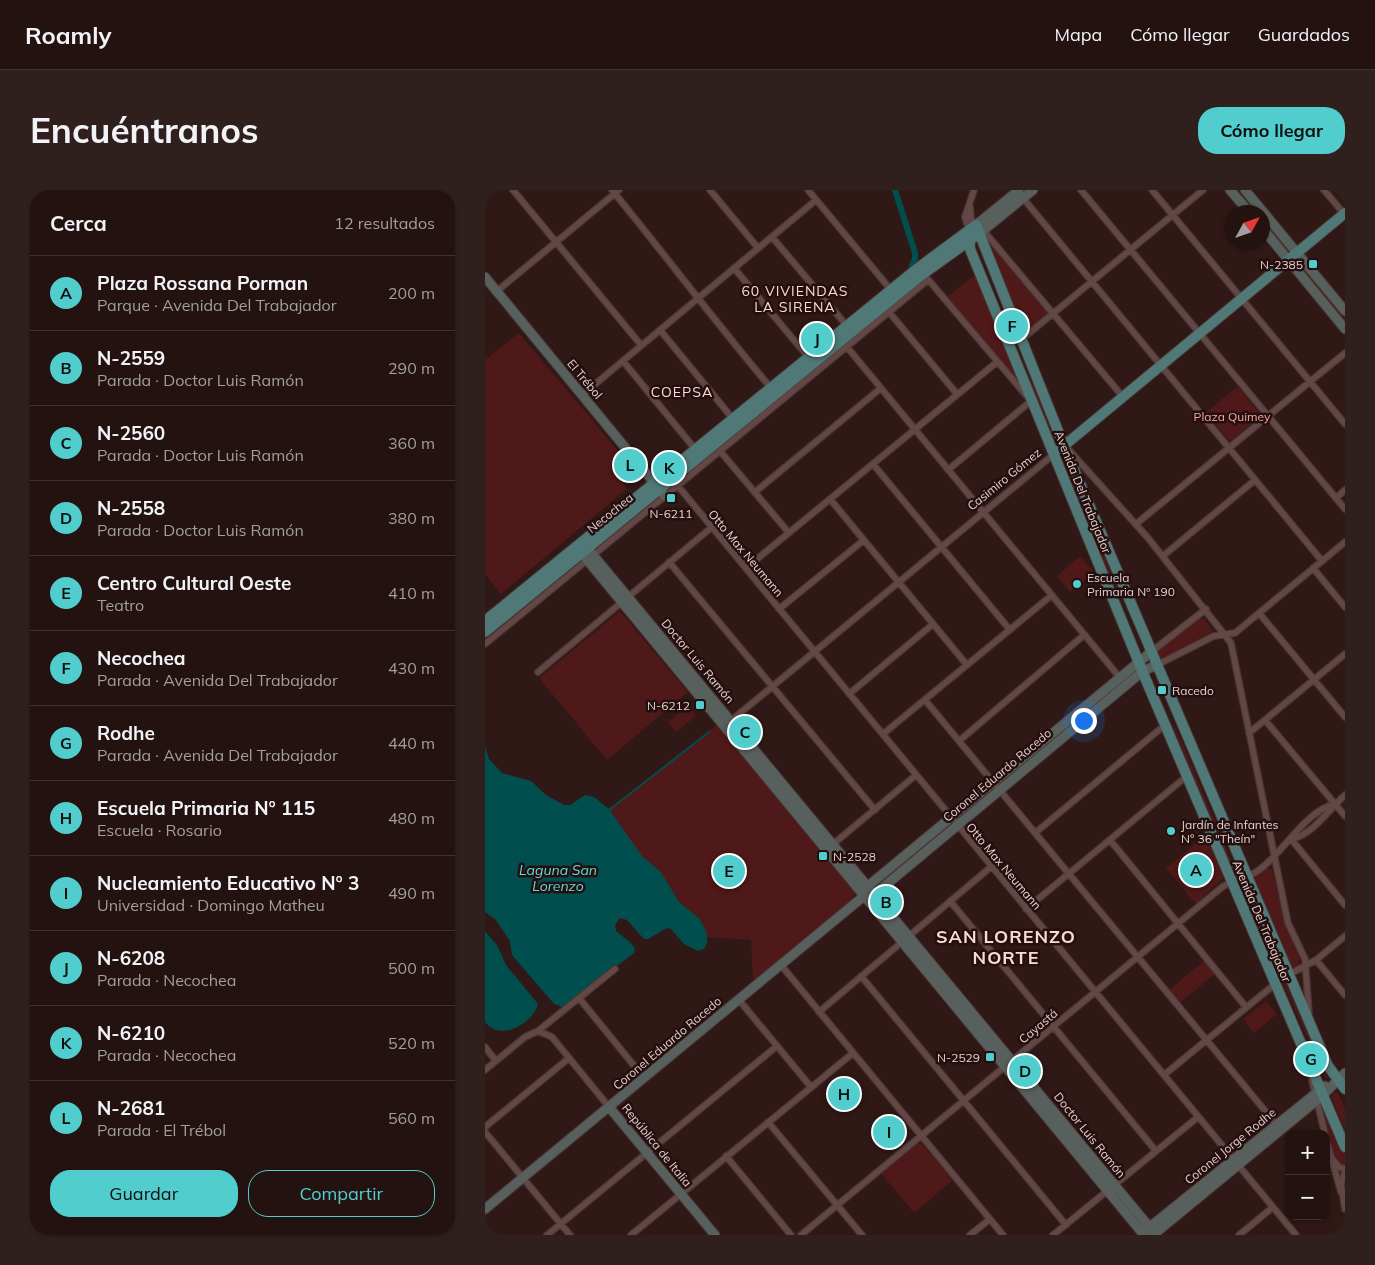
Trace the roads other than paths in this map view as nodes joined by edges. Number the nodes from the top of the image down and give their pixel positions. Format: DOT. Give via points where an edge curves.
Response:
graph roads {
  1 [pos="513,190"];
  2 [pos="710,190"];
  3 [pos="808,190"];
  4 [pos="974,190"];
  5 [pos="1033,190"];
  6 [pos="1081,190"];
  7 [pos="1152,190"];
  8 [pos="1203,190"];
  9 [pos="1230,190"];
  10 [pos="1245,190"];
  11 [pos="1324,190"];
  12 [pos="615,191"];
  13 [pos="1021,194"];
  14 [pos="817,200"];
  15 [pos="1243,205"];
  16 [pos="1345,214"];
  17 [pos="1173,215"];
  18 [pos="975,232"];
  19 [pos="772,236"];
  20 [pos="1270,238"];
  21 [pos="556,242"];
  22 [pos="758,248"];
  23 [pos="1130,250"];
  24 [pos="1297,252"];
  25 [pos="1288,260"];
  26 [pos="734,268"];
  27 [pos="485,277"];
  28 [pos="925,277"];
  29 [pos="1092,282"];
  30 [pos="891,290"];
  31 [pos="497,291"];
  32 [pos="698,298"];
  33 [pos="1241,298"];
  34 [pos="1345,310"];
  35 [pos="889,312"];
  36 [pos="1053,314"];
  37 [pos="847,326"];
  38 [pos="1345,329"];
  39 [pos="660,330"];
  40 [pos="1199,334"];
  41 [pos="1022,339"];
  42 [pos="641,345"];
  43 [pos="847,347"];
  44 [pos="1345,353"];
  45 [pos="808,357"];
  46 [pos="623,360"];
  47 [pos="997,362"];
  48 [pos="1161,366"];
  49 [pos="1310,382"];
  50 [pos="771,388"];
  51 [pos="881,388"];
  52 [pos="957,394"];
  53 [pos="582,395"];
  54 [pos="1123,397"];
  55 [pos="1031,401"];
  56 [pos="1268,416"];
  57 [pos="733,419"];
  58 [pos="1345,424"];
  59 [pos="915,429"];
  60 [pos="1064,446"];
  61 [pos="1229,448"];
  62 [pos="695,450"];
  63 [pos="720,451"];
  64 [pos="1053,455"];
  65 [pos="873,464"];
  66 [pos="948,470"];
  67 [pos="1255,480"];
  68 [pos="678,486"];
  69 [pos="660,489"];
  70 [pos="1345,490"];
  71 [pos="755,492"];
  72 [pos="1335,498"];
  73 [pos="830,499"];
  74 [pos="1345,509"];
  75 [pos="983,512"];
  76 [pos="1136,524"];
  77 [pos="711,527"];
  78 [pos="789,533"];
  79 [pos="864,540"];
  80 [pos="1345,542"];
  81 [pos="941,547"];
  82 [pos="585,551"];
  83 [pos="1163,556"];
  84 [pos="1322,561"];
  85 [pos="669,562"];
  86 [pos="746,568"];
  87 [pos="1313,568"];
  88 [pos="899,582"];
  89 [pos="1052,595"];
  90 [pos="625,599"];
  91 [pos="1345,607"];
  92 [pos="779,609"];
  93 [pos="1206,609"];
  94 [pos="1259,613"];
  95 [pos="485,622"];
  96 [pos="933,624"];
  97 [pos="1010,630"];
  98 [pos="485,632"];
  99 [pos="1085,634"];
  100 [pos="1226,634"];
  101 [pos="485,644"];
  102 [pos="814,651"];
  103 [pos="1151,652"];
  104 [pos="1345,654"];
  105 [pos="967,665"];
  106 [pos="1157,665"];
  107 [pos="1141,666"];
  108 [pos="537,672"];
  109 [pos="1314,680"];
  110 [pos="1123,681"];
  111 [pos="772,686"];
  112 [pos="849,694"];
  113 [pos="925,700"];
  114 [pos="1345,717"];
  115 [pos="1265,720"];
  116 [pos="727,723"];
  117 [pos="1165,725"];
  118 [pos="1249,733"];
  119 [pos="883,734"];
  120 [pos="959,741"];
  121 [pos="917,775"];
  122 [pos="1187,776"];
  123 [pos="993,782"];
  124 [pos="999,790"];
  125 [pos="1345,795"];
  126 [pos="1335,804"];
  127 [pos="875,810"];
  128 [pos="1345,816"];
  129 [pos="951,817"];
  130 [pos="957,825"];
  131 [pos="1035,833"];
  132 [pos="1291,839"];
  133 [pos="1110,840"];
  134 [pos="830,847"];
  135 [pos="1273,859"];
  136 [pos="991,866"];
  137 [pos="1069,874"];
  138 [pos="1246,878"];
  139 [pos="1232,882"];
  140 [pos="868,886"];
  141 [pos="875,894"];
  142 [pos="864,896"];
  143 [pos="950,901"];
  144 [pos="1345,904"];
  145 [pos="1026,908"];
  146 [pos="1178,924"];
  147 [pos="909,935"];
  148 [pos="1345,936"];
  149 [pos="902,942"];
  150 [pos="1138,957"];
  151 [pos="1316,960"];
  152 [pos="781,965"];
  153 [pos="1306,966"];
  154 [pos="615,969"];
  155 [pos="1289,975"];
  156 [pos="861,976"];
  157 [pos="1275,984"];
  158 [pos="1095,992"];
  159 [pos="1345,995"];
  160 [pos="579,998"];
  161 [pos="739,1000"];
  162 [pos="1246,1007"];
  163 [pos="819,1012"];
  164 [pos="1309,1024"];
  165 [pos="1053,1027"];
  166 [pos="538,1031"];
  167 [pos="1207,1040"];
  168 [pos="777,1046"];
  169 [pos="485,1047"];
  170 [pos="853,1053"];
  171 [pos="569,1058"];
  172 [pos="496,1060"];
  173 [pos="1013,1061"];
  174 [pos="1005,1067"];
  175 [pos="485,1070"];
  176 [pos="1164,1075"];
  177 [pos="1341,1076"];
  178 [pos="645,1078"];
  179 [pos="811,1087"];
  180 [pos="1345,1089"];
  181 [pos="1318,1095"];
  182 [pos="964,1101"];
  183 [pos="609,1107"];
  184 [pos="1198,1117"];
  185 [pos="768,1122"];
  186 [pos="1276,1124"];
  187 [pos="485,1127"];
  188 [pos="1324,1130"];
  189 [pos="485,1132"];
  190 [pos="921,1136"];
  191 [pos="1345,1148"];
  192 [pos="1156,1151"];
  193 [pos="647,1152"];
  194 [pos="1330,1154"];
  195 [pos="726,1156"];
  196 [pos="1236,1162"];
  197 [pos="1345,1170"];
  198 [pos="523,1178"];
  199 [pos="1111,1188"];
  200 [pos="1341,1192"];
  201 [pos="681,1194"];
  202 [pos="837,1205"];
  203 [pos="1273,1207"];
  204 [pos="485,1209"];
  205 [pos="1345,1209"];
  206 [pos="990,1219"];
  207 [pos="561,1224"];
  208 [pos="1066,1225"];
  209 [pos="639,1233"];
  210 [pos="1149,1233"];
  211 [pos="547,1235"];
  212 [pos="570,1235"];
  213 [pos="631,1235"];
  214 [pos="715,1235"];
  215 [pos="791,1235"];
  216 [pos="801,1235"];
  217 [pos="862,1235"];
  218 [pos="970,1235"];
  219 [pos="1003,1235"];
  220 [pos="1053,1235"];
  221 [pos="1239,1235"];
  222 [pos="1296,1235"];
  1 -- 21 [label="street"];
  2 -- 22 [label="street"];
  3 -- 14 [label="street"];
  4 -- 18 [label="street" via="965,217"];
  5 -- 13 [label="main road, Necochea"];
  6 -- 23 [label="street"];
  7 -- 17 [label="street"];
  8 -- 17 [label="street"];
  9 -- 15 [label="main road"];
  10 -- 24 [label="main road"];
  11 -- 16 [label="street"];
  12 -- 21 [label="street"];
  12 -- 32 [label="street"];
  13 -- 18 [label="main road, Necochea"];
  13 -- 29 [label="street"];
  14 -- 19 [label="street"];
  14 -- 30 [label="street"];
  16 -- 24 [label="main road, Casimiro Gómez"];
  17 -- 23 [label="street"];
  17 -- 33 [label="street"];
  18 -- 28 [label="main road, Necochea"];
  18 -- 30 [label="main road, Necochea"];
  18 -- 36 [label="street"];
  18 -- 41 [label="main road, Avenida Del Trabajador"];
  18 -- 55 [label="main road, Avenida Del Trabajador" via="970,249"];
  19 -- 22 [label="street"];
  19 -- 37 [label="street"];
  20 -- 25 [label="main road"];
  21 -- 31 [label="street"];
  21 -- 42 [label="street"];
  22 -- 26 [label="street"];
  23 -- 29 [label="street"];
  23 -- 40 [label="street"];
  24 -- 25 [label="main road, Casimiro Gómez"];
  24 -- 34 [label="main road"];
  25 -- 33 [label="main road, Casimiro Gómez"];
  25 -- 38 [label="main road"];
  26 -- 32 [label="street"];
  26 -- 45 [label="street"];
  27 -- 31 [label="main road, El Trébol"];
  28 -- 35 [label="street"];
  28 -- 47 [label="street"];
  28 -- 69 [label="main road, Necochea"];
  29 -- 36 [label="street"];
  29 -- 48 [label="street"];
  30 -- 37 [label="main road, Necochea"];
  31 -- 53 [label="main road, El Trébol"];
  32 -- 39 [label="street"];
  32 -- 50 [label="street"];
  33 -- 40 [label="main road, Casimiro Gómez"];
  33 -- 49 [label="street"];
  35 -- 43 [label="street"];
  35 -- 52 [label="street"];
  36 -- 41 [label="street"];
  36 -- 54 [label="street"];
  37 -- 45 [label="main road, Necochea"];
  39 -- 42 [label="street"];
  39 -- 57 [label="street"];
  40 -- 48 [label="main road, Casimiro Gómez"];
  40 -- 56 [label="street"];
  41 -- 60 [label="main road, Avenida Del Trabajador"];
  42 -- 46 [label="street"];
  43 -- 51 [label="street"];
  43 -- 63 [label="street"];
  44 -- 49 [label="street"];
  45 -- 50 [label="main road, Necochea"];
  46 -- 53 [label="street"];
  46 -- 62 [label="street"];
  47 -- 52 [label="street"];
  47 -- 55 [label="street"];
  48 -- 54 [label="main road, Casimiro Gómez"];
  48 -- 61 [label="street"];
  49 -- 56 [label="street"];
  49 -- 58 [label="street"];
  50 -- 57 [label="main road, Necochea"];
  51 -- 59 [label="street"];
  51 -- 71 [label="street"];
  52 -- 59 [label="street"];
  53 -- 69 [label="main road, El Trébol"];
  54 -- 60 [label="main road, Casimiro Gómez"];
  55 -- 64 [label="main road, Avenida Del Trabajador"];
  55 -- 66 [label="street"];
  56 -- 61 [label="street"];
  56 -- 72 [label="street"];
  57 -- 62 [label="main road, Necochea"];
  59 -- 65 [label="street"];
  59 -- 66 [label="street"];
  60 -- 64 [label="main road, Casimiro Gómez"];
  60 -- 76 [label="street"];
  60 -- 103 [label="main road, Avenida Del Trabajador"];
  61 -- 67 [label="street"];
  61 -- 76 [label="street"];
  62 -- 69 [label="main road, Necochea"];
  63 -- 68 [label="street"];
  63 -- 71 [label="street"];
  64 -- 75 [label="street, Casimiro Gómez"];
  64 -- 107 [label="main road, Avenida Del Trabajador"];
  65 -- 73 [label="street"];
  65 -- 81 [label="street"];
  66 -- 75 [label="street"];
  67 -- 83 [label="street"];
  67 -- 84 [label="street"];
  68 -- 69 [label="street"];
  68 -- 77 [label="street, Otto Max Neumann"];
  69 -- 82 [label="main road, Necochea"];
  69 -- 82 [label="street"];
  70 -- 72 [label="street"];
  71 -- 78 [label="street"];
  72 -- 74 [label="street"];
  73 -- 78 [label="street"];
  73 -- 79 [label="street"];
  75 -- 81 [label="street, Casimiro Gómez"];
  75 -- 89 [label="street"];
  76 -- 83 [label="street"];
  77 -- 85 [label="street"];
  77 -- 86 [label="street, Otto Max Neumann"];
  78 -- 86 [label="street"];
  79 -- 88 [label="street"];
  79 -- 92 [label="street"];
  80 -- 84 [label="street, Coronel Eduardo Racedo"];
  81 -- 88 [label="street, Casimiro Gómez"];
  81 -- 97 [label="street"];
  82 -- 90 [label="main road, Doctor Luis Ramón"];
  82 -- 95 [label="main road, Necochea"];
  82 -- 98 [label="main road, Necochea"];
  82 -- 101 [label="street"];
  83 -- 93 [label="street"];
  84 -- 87 [label="street, Coronel Eduardo Racedo"];
  85 -- 90 [label="street"];
  85 -- 111 [label="street"];
  86 -- 92 [label="street, Otto Max Neumann"];
  87 -- 91 [label="street"];
  87 -- 94 [label="street, Coronel Eduardo Racedo"];
  88 -- 96 [label="street"];
  88 -- 102 [label="street, Casimiro Gómez"];
  89 -- 97 [label="street"];
  89 -- 99 [label="street"];
  90 -- 108 [label="street"];
  90 -- 116 [label="main road, Doctor Luis Ramón"];
  92 -- 102 [label="street, Otto Max Neumann"];
  93 -- 100 [label="street"];
  93 -- 103 [label="street, Coronel Eduardo Racedo"];
  94 -- 100 [label="street, Coronel Eduardo Racedo" via="1233,634"];
  94 -- 109 [label="street"];
  96 -- 105 [label="street"];
  96 -- 112 [label="street"];
  97 -- 105 [label="street"];
  99 -- 110 [label="street"];
  99 -- 120 [label="street"];
  100 -- 106 [label="street, Coronel Eduardo Racedo" via="1211,637"];
  100 -- 118 [label="street" via="1233,648"];
  102 -- 111 [label="street, Casimiro Gómez"];
  102 -- 112 [label="street, Otto Max Neumann"];
  103 -- 106 [label="main road, Avenida Del Trabajador"];
  103 -- 107 [label="main road, Coronel Eduardo Racedo"];
  104 -- 109 [label="street"];
  105 -- 113 [label="street"];
  106 -- 107 [label="main road, Coronel Eduardo Racedo"];
  106 -- 138 [label="main road, Avenida Del Trabajador"];
  107 -- 110 [label="main road, Coronel Eduardo Racedo"];
  107 -- 117 [label="main road, Avenida Del Trabajador"];
  109 -- 114 [label="street"];
  109 -- 115 [label="street"];
  110 -- 123 [label="main road, Coronel Eduardo Racedo"];
  110 -- 124 [label="main road, Coronel Eduardo Racedo"];
  111 -- 116 [label="street, Casimiro Gómez"];
  111 -- 127 [label="street"];
  112 -- 119 [label="street, Otto Max Neumann"];
  113 -- 119 [label="street"];
  113 -- 120 [label="street"];
  115 -- 118 [label="street"];
  115 -- 126 [label="street"];
  116 -- 134 [label="main road, Doctor Luis Ramón"];
  117 -- 122 [label="main road, Avenida Del Trabajador"];
  117 -- 131 [label="street"];
  118 -- 135 [label="street"];
  119 -- 121 [label="street, Otto Max Neumann"];
  120 -- 123 [label="street"];
  121 -- 127 [label="street"];
  121 -- 129 [label="street, Otto Max Neumann"];
  122 -- 133 [label="street"];
  122 -- 139 [label="main road, Avenida Del Trabajador"];
  123 -- 124 [label="street"];
  123 -- 129 [label="main road, Coronel Eduardo Racedo"];
  124 -- 130 [label="main road, Coronel Eduardo Racedo"];
  124 -- 131 [label="street"];
  125 -- 126 [label="street, Cayastá"];
  126 -- 128 [label="street"];
  126 -- 132 [label="street, Cayastá" via="1301,836"];
  127 -- 134 [label="street"];
  129 -- 130 [label="street, Otto Max Neumann"];
  129 -- 140 [label="main road, Coronel Eduardo Racedo"];
  130 -- 136 [label="street, Otto Max Neumann"];
  130 -- 141 [label="main road, Coronel Eduardo Racedo"];
  131 -- 137 [label="street"];
  132 -- 135 [label="street, Cayastá"];
  132 -- 144 [label="street"];
  133 -- 137 [label="street"];
  133 -- 146 [label="street"];
  134 -- 140 [label="main road, Doctor Luis Ramón"];
  134 -- 142 [label="main road, Doctor Luis Ramón"];
  135 -- 138 [label="street, Cayastá"];
  135 -- 153 [label="street" via="1289,927"];
  136 -- 143 [label="street"];
  136 -- 145 [label="street, Otto Max Neumann"];
  137 -- 145 [label="street"];
  137 -- 150 [label="street"];
  138 -- 139 [label="street, Cayastá"];
  138 -- 155 [label="main road, Avenida Del Trabajador"];
  139 -- 146 [label="street, Cayastá"];
  139 -- 157 [label="main road, Avenida Del Trabajador"];
  140 -- 141 [label="main road, Doctor Luis Ramón"];
  140 -- 142 [label="main road, Coronel Eduardo Racedo"];
  141 -- 142 [label="main road, Coronel Eduardo Racedo"];
  141 -- 147 [label="main road, Doctor Luis Ramón"];
  142 -- 149 [label="main road, Doctor Luis Ramón"];
  142 -- 152 [label="main road, Coronel Eduardo Racedo"];
  143 -- 147 [label="street"];
  143 -- 165 [label="street"];
  145 -- 158 [label="street, Otto Max Neumann"];
  146 -- 150 [label="street, Cayastá"];
  146 -- 162 [label="street"];
  147 -- 149 [label="street"];
  147 -- 173 [label="main road, Doctor Luis Ramón"];
  148 -- 151 [label="street"];
  149 -- 156 [label="street"];
  149 -- 174 [label="main road, Doctor Luis Ramón"];
  150 -- 158 [label="street, Cayastá"];
  150 -- 167 [label="street"];
  151 -- 153 [label="street"];
  151 -- 159 [label="street"];
  152 -- 161 [label="main road, Coronel Eduardo Racedo"];
  152 -- 163 [label="street"];
  153 -- 155 [label="street"];
  153 -- 164 [label="street"];
  154 -- 160 [label="street"];
  155 -- 164 [label="main road, Avenida Del Trabajador"];
  156 -- 163 [label="street"];
  156 -- 182 [label="street"];
  157 -- 162 [label="street"];
  157 -- 181 [label="main road, Avenida Del Trabajador"];
  158 -- 165 [label="street, Cayastá"];
  158 -- 176 [label="street, Otto Max Neumann"];
  160 -- 166 [label="street"];
  160 -- 178 [label="street"];
  161 -- 168 [label="street"];
  161 -- 178 [label="main road, Coronel Eduardo Racedo"];
  162 -- 167 [label="street"];
  163 -- 170 [label="street"];
  164 -- 177 [label="main road, Avenida Del Trabajador" via="1328,1066"];
  165 -- 173 [label="street, Cayastá"];
  165 -- 192 [label="street"];
  166 -- 171 [label="street, República de Italia" via="552,1038"];
  166 -- 172 [label="street"];
  167 -- 176 [label="street"];
  167 -- 186 [label="street"];
  168 -- 179 [label="street"];
  168 -- 193 [label="street"];
  169 -- 172 [label="street"];
  170 -- 179 [label="street"];
  170 -- 190 [label="street"];
  171 -- 183 [label="street, República de Italia"];
  171 -- 187 [label="street"];
  172 -- 175 [label="street"];
  173 -- 174 [label="street, Cayastá"];
  173 -- 199 [label="main road, Doctor Luis Ramón"];
  174 -- 182 [label="street, Cayastá"];
  174 -- 199 [label="main road, Doctor Luis Ramón"];
  176 -- 184 [label="street, Otto Max Neumann"];
  177 -- 180 [label="main road, Avenida Del Trabajador"];
  177 -- 181 [label="main road, Coronel Jorge Rodhe"];
  178 -- 183 [label="main road, Coronel Eduardo Racedo"];
  179 -- 185 [label="street"];
  181 -- 186 [label="main road, Coronel Jorge Rodhe"];
  181 -- 188 [label="street"];
  181 -- 191 [label="main road, Avenida Del Trabajador"];
  181 -- 196 [label="main road, Coronel Jorge Rodhe"];
  182 -- 190 [label="street, Cayastá"];
  182 -- 208 [label="street"];
  183 -- 193 [label="main road, República de Italia"];
  183 -- 198 [label="main road, Coronel Eduardo Racedo"];
  184 -- 192 [label="street"];
  184 -- 196 [label="street, Otto Max Neumann"];
  185 -- 195 [label="street"];
  185 -- 202 [label="street"];
  186 -- 196 [label="main road, Coronel Jorge Rodhe"];
  189 -- 198 [label="street"];
  190 -- 202 [label="street, Cayastá"];
  190 -- 206 [label="street"];
  192 -- 199 [label="street"];
  193 -- 201 [label="main road, República de Italia"];
  193 -- 207 [label="street"];
  194 -- 197 [label="street" via="1336,1165"];
  194 -- 200 [label="street"];
  195 -- 201 [label="street"];
  195 -- 215 [label="street"];
  196 -- 203 [label="street, Otto Max Neumann"];
  196 -- 210 [label="main road, Coronel Jorge Rodhe"];
  197 -- 200 [label="street"];
  198 -- 204 [label="main road, Coronel Eduardo Racedo"];
  198 -- 207 [label="street"];
  199 -- 208 [label="street"];
  199 -- 210 [label="main road, Doctor Luis Ramón"];
  200 -- 205 [label="street"];
  201 -- 209 [label="street"];
  201 -- 214 [label="main road, República de Italia"];
  202 -- 216 [label="street, Cayastá"];
  202 -- 217 [label="street"];
  203 -- 221 [label="street"];
  203 -- 222 [label="street, Otto Max Neumann"];
  206 -- 218 [label="street"];
  206 -- 219 [label="street"];
  207 -- 211 [label="street"];
  207 -- 212 [label="street"];
  208 -- 220 [label="street"];
  209 -- 213 [label="street"];
}
